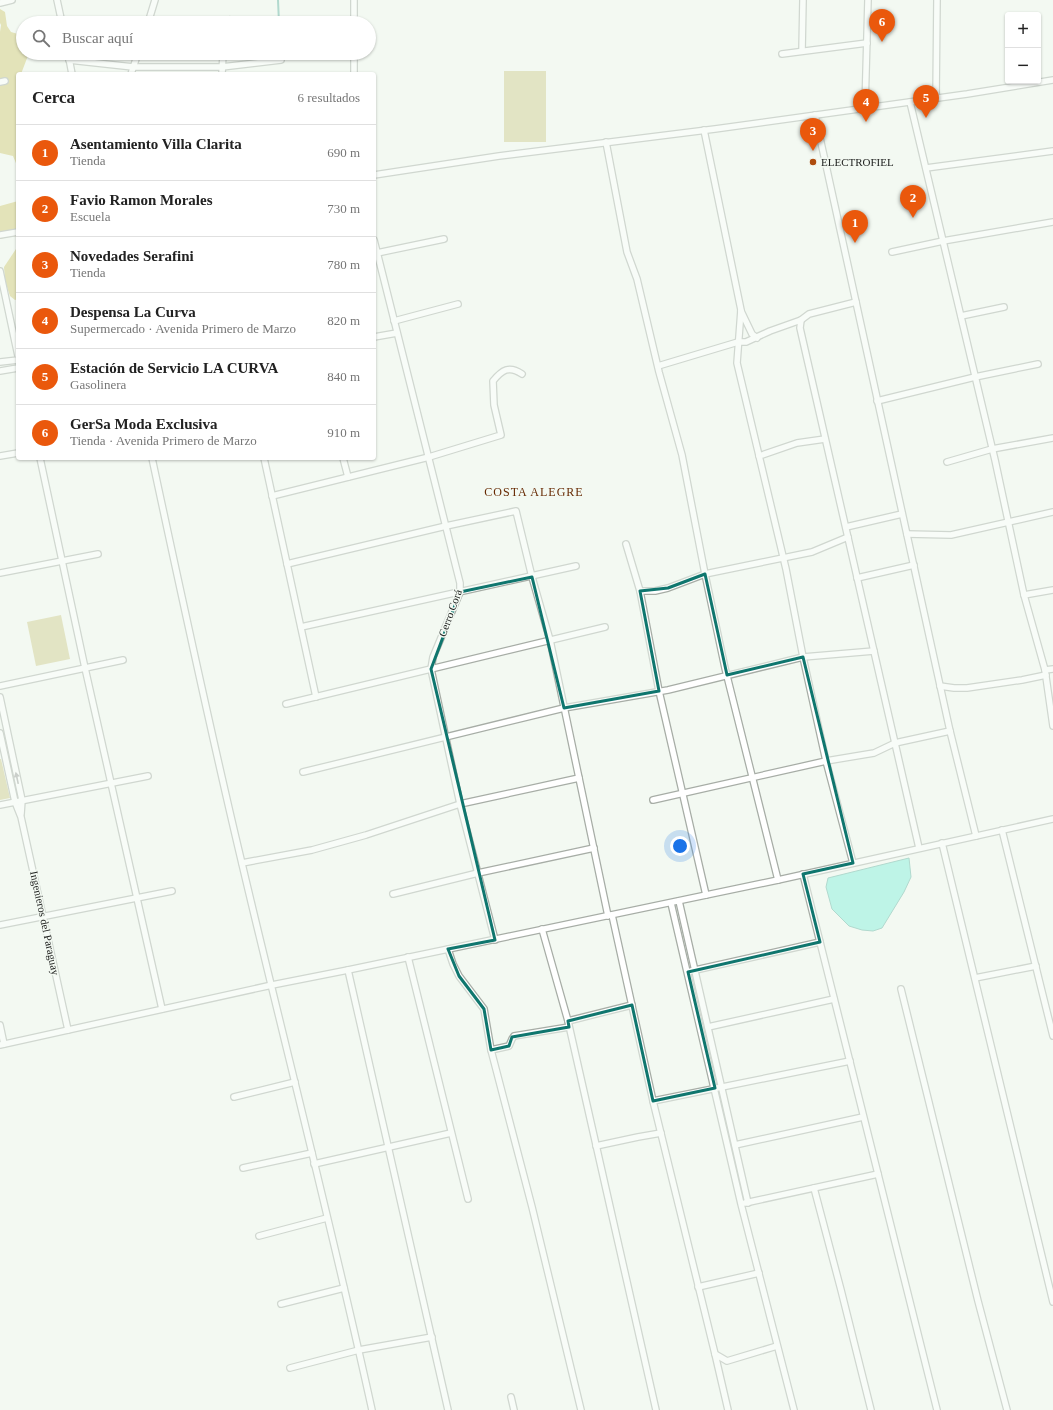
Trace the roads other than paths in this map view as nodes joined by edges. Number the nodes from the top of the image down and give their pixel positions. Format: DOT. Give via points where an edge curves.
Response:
graph roads {
  1 [pos="12,0"];
  2 [pos="57,0"];
  3 [pos="155,0"];
  4 [pos="354,0"];
  5 [pos="803,0"];
  6 [pos="868,0"];
  7 [pos="937,0"];
  8 [pos="0,3"];
  9 [pos="60,16"];
  10 [pos="150,16"];
  11 [pos="354,16"];
  12 [pos="867,43"];
  13 [pos="802,51"];
  14 [pos="782,54"];
  15 [pos="69,60"];
  16 [pos="136,60"];
  17 [pos="222,60"];
  18 [pos="281,60"];
  19 [pos="354,60"];
  20 [pos="222,66"];
  21 [pos="133,67"];
  22 [pos="72,72"];
  23 [pos="132,72"];
  24 [pos="222,72"];
  25 [pos="354,72"];
  26 [pos="1053,80"];
  27 [pos="936,98"];
  28 [pos="910,102"];
  29 [pos="865,108"];
  30 [pos="815,115"];
  31 [pos="704,130"];
  32 [pos="606,142"];
  33 [pos="1053,150"];
  34 [pos="926,168"];
  35 [pos="376,175"];
  36 [pos="1053,222"];
  37 [pos="16,232"];
  38 [pos="0,235"];
  39 [pos="444,239"];
  40 [pos="943,241"];
  41 [pos="376,249"];
  42 [pos="892,252"];
  43 [pos="377,253"];
  44 [pos="0,271"];
  45 [pos="856,302"];
  46 [pos="458,304"];
  47 [pos="1004,307"];
  48 [pos="741,310"];
  49 [pos="961,316"];
  50 [pos="801,320"];
  51 [pos="394,321"];
  52 [pos="397,332"];
  53 [pos="376,337"];
  54 [pos="757,338"];
  55 [pos="738,342"];
  56 [pos="16,347"];
  57 [pos="16,360"];
  58 [pos="0,362"];
  59 [pos="1038,364"];
  60 [pos="658,366"];
  61 [pos="16,368"];
  62 [pos="0,371"];
  63 [pos="522,374"];
  64 [pos="975,377"];
  65 [pos="877,401"];
  66 [pos="1053,438"];
  67 [pos="825,439"];
  68 [pos="992,449"];
  69 [pos="16,453"];
  70 [pos="0,456"];
  71 [pos="759,456"];
  72 [pos="429,457"];
  73 [pos="40,460"];
  74 [pos="152,460"];
  75 [pos="264,460"];
  76 [pos="344,460"];
  77 [pos="947,462"];
  78 [pos="348,477"];
  79 [pos="272,496"];
  80 [pos="1053,512"];
  81 [pos="902,514"];
  82 [pos="1008,521"];
  83 [pos="446,526"];
  84 [pos="846,527"];
  85 [pos="907,534"];
  86 [pos="848,538"];
  87 [pos="626,544"];
  88 [pos="98,554"];
  89 [pos="784,557"];
  90 [pos="62,561"];
  91 [pos="287,564"];
  92 [pos="576,566"];
  93 [pos="914,566"];
  94 [pos="0,573"];
  95 [pos="705,574"];
  96 [pos="532,577"];
  97 [pos="857,578"];
  98 [pos="1053,590"];
  99 [pos="640,591"];
  100 [pos="460,592"];
  101 [pos="1024,595"];
  102 [pos="300,627"];
  103 [pos="606,627"];
  104 [pos="550,640"];
  105 [pos="874,651"];
  106 [pos="803,657"];
  107 [pos="123,660"];
  108 [pos="85,668"];
  109 [pos="1053,668"];
  110 [pos="431,669"];
  111 [pos="1045,672"];
  112 [pos="727,675"];
  113 [pos="0,686"];
  114 [pos="940,686"];
  115 [pos="659,691"];
  116 [pos="0,697"];
  117 [pos="316,697"];
  118 [pos="286,704"];
  119 [pos="564,708"];
  120 [pos="1053,726"];
  121 [pos="950,731"];
  122 [pos="0,733"];
  123 [pos="445,737"];
  124 [pos="895,743"];
  125 [pos="826,762"];
  126 [pos="302,772"];
  127 [pos="148,776"];
  128 [pos="579,778"];
  129 [pos="753,778"];
  130 [pos="111,783"];
  131 [pos="682,794"];
  132 [pos="22,800"];
  133 [pos="653,800"];
  134 [pos="15,802"];
  135 [pos="460,804"];
  136 [pos="0,805"];
  137 [pos="21,817"];
  138 [pos="1053,818"];
  139 [pos="1002,830"];
  140 [pos="976,836"];
  141 [pos="942,843"];
  142 [pos="594,848"];
  143 [pos="919,848"];
  144 [pos="242,863"];
  145 [pos="853,863"];
  146 [pos="478,873"];
  147 [pos="803,874"];
  148 [pos="778,880"];
  149 [pos="172,890"];
  150 [pos="393,894"];
  151 [pos="706,895"];
  152 [pos="137,898"];
  153 [pos="679,901"];
  154 [pos="671,903"];
  155 [pos="610,915"];
  156 [pos="43,916"];
  157 [pos="0,925"];
  158 [pos="542,929"];
  159 [pos="495,940"];
  160 [pos="820,942"];
  161 [pos="448,949"];
  162 [pos="408,957"];
  163 [pos="1036,966"];
  164 [pos="348,970"];
  165 [pos="695,970"];
  166 [pos="688,972"];
  167 [pos="975,978"];
  168 [pos="272,985"];
  169 [pos="901,989"];
  170 [pos="834,999"];
  171 [pos="632,1005"];
  172 [pos="162,1009"];
  173 [pos="568,1024"];
  174 [pos="0,1025"];
  175 [pos="708,1027"];
  176 [pos="68,1030"];
  177 [pos="1053,1036"];
  178 [pos="2,1045"];
  179 [pos="491,1050"];
  180 [pos="850,1061"];
  181 [pos="295,1082"];
  182 [pos="722,1087"];
  183 [pos="715,1088"];
  184 [pos="234,1097"];
  185 [pos="653,1101"];
  186 [pos="864,1117"];
  187 [pos="451,1133"];
  188 [pos="661,1133"];
  189 [pos="596,1146"];
  190 [pos="735,1146"];
  191 [pos="389,1147"];
  192 [pos="312,1153"];
  193 [pos="314,1164"];
  194 [pos="243,1168"];
  195 [pos="878,1174"];
  196 [pos="814,1188"];
  197 [pos="468,1199"];
  198 [pos="744,1204"];
  199 [pos="327,1218"];
  200 [pos="259,1236"];
  201 [pos="759,1273"];
  202 [pos="698,1287"];
  203 [pos="344,1288"];
  204 [pos="1053,1302"];
  205 [pos="281,1304"];
  206 [pos="432,1337"];
  207 [pos="778,1346"];
  208 [pos="358,1350"];
  209 [pos="715,1354"];
  210 [pos="290,1368"];
  211 [pos="511,1397"];
  212 [pos="372,1410"];
  213 [pos="448,1410"];
  214 [pos="514,1410"];
  215 [pos="580,1410"];
  216 [pos="656,1410"];
  217 [pos="728,1410"];
  218 [pos="794,1410"];
  219 [pos="871,1410"];
  220 [pos="937,1410"];
  221 [pos="1007,1410"];
  1 -- 8 [label="street"];
  2 -- 9 [label="street"];
  3 -- 10 [label="street"];
  4 -- 11 [label="street"];
  5 -- 13 [label="street"];
  6 -- 12 [label="street"];
  7 -- 27 [label="street"];
  12 -- 13 [label="street"];
  12 -- 29 [label="street"];
  13 -- 14 [label="street"];
  15 -- 21 [label="street"];
  15 -- 22 [label="street"];
  16 -- 21 [label="street"];
  17 -- 20 [label="street"];
  18 -- 20 [label="street"];
  19 -- 25 [label="street"];
  20 -- 21 [label="street"];
  20 -- 24 [label="street"];
  21 -- 23 [label="street"];
  26 -- 27 [label="street"];
  27 -- 28 [label="street"];
  28 -- 29 [label="street"];
  28 -- 34 [label="street"];
  29 -- 30 [label="street"];
  30 -- 31 [label="street"];
  30 -- 45 [label="street"];
  31 -- 32 [label="street"];
  31 -- 48 [label="street"];
  32 -- 35 [label="street"];
  32 -- 60 [label="street" via="627,252 637,279"];
  33 -- 34 [label="street"];
  34 -- 40 [label="street"];
  36 -- 40 [label="street"];
  37 -- 38 [label="street"];
  39 -- 43 [label="street"];
  40 -- 42 [label="street"];
  40 -- 49 [label="street"];
  41 -- 43 [label="street, Cerro Corá"];
  43 -- 51 [label="street, Cerro Corá"];
  44 -- 56 [label="street"];
  45 -- 50 [label="street" via="809,314"];
  45 -- 65 [label="street"];
  46 -- 51 [label="street"];
  47 -- 49 [label="street"];
  48 -- 54 [label="street" via="752,334"];
  48 -- 55 [label="street"];
  49 -- 64 [label="street"];
  50 -- 54 [label="street"];
  50 -- 67 [label="street" via="800,328"];
  51 -- 52 [label="street, Cerro Corá"];
  52 -- 53 [label="street"];
  52 -- 72 [label="street, Cerro Corá"];
  54 -- 55 [label="street"];
  55 -- 60 [label="street"];
  55 -- 71 [label="street" via="737,363"];
  57 -- 58 [label="street"];
  59 -- 64 [label="street"];
  60 -- 95 [label="street" via="682,455"];
  61 -- 62 [label="street"];
  63 -- 72 [label="street" via="516,370 507,370 500,372 493,381 494,405 501,435"];
  64 -- 65 [label="street"];
  64 -- 68 [label="street"];
  65 -- 81 [label="street"];
  66 -- 68 [label="street"];
  67 -- 71 [label="street" via="797,443"];
  67 -- 84 [label="street"];
  68 -- 77 [label="street"];
  68 -- 82 [label="street"];
  69 -- 70 [label="street"];
  71 -- 89 [label="street"];
  72 -- 78 [label="street"];
  72 -- 83 [label="street, Cerro Corá"];
  73 -- 90 [label="street"];
  74 -- 144 [label="street" via="189,635"];
  75 -- 79 [label="street"];
  76 -- 78 [label="street"];
  78 -- 79 [label="street"];
  79 -- 91 [label="street"];
  80 -- 82 [label="street"];
  81 -- 84 [label="street"];
  81 -- 85 [label="street"];
  82 -- 85 [label="street" via="951,535"];
  82 -- 101 [label="street"];
  83 -- 91 [label="street"];
  83 -- 96 [label="street" via="516,511"];
  83 -- 100 [label="street, Cerro Corá"];
  84 -- 86 [label="street"];
  85 -- 93 [label="street"];
  86 -- 89 [label="street" via="820,550"];
  86 -- 97 [label="street"];
  87 -- 99 [label="street"];
  88 -- 90 [label="street"];
  89 -- 95 [label="street"];
  89 -- 106 [label="street"];
  90 -- 94 [label="street"];
  90 -- 108 [label="street"];
  91 -- 102 [label="street"];
  92 -- 96 [label="street"];
  93 -- 97 [label="street"];
  93 -- 114 [label="street"];
  95 -- 99 [label="street" via="668,588"];
  95 -- 112 [label="street"];
  96 -- 100 [label="street"];
  96 -- 104 [label="street"];
  97 -- 105 [label="street"];
  98 -- 101 [label="street"];
  99 -- 115 [label="street"];
  100 -- 102 [label="street"];
  100 -- 110 [label="street, Cerro Corá"];
  101 -- 111 [label="street"];
  102 -- 117 [label="street"];
  103 -- 104 [label="street"];
  104 -- 110 [label="street"];
  104 -- 119 [label="street"];
  105 -- 106 [label="street"];
  105 -- 124 [label="street"];
  106 -- 112 [label="street"];
  106 -- 125 [label="street"];
  107 -- 108 [label="street"];
  108 -- 113 [label="street"];
  108 -- 130 [label="street"];
  109 -- 111 [label="street"];
  110 -- 117 [label="street"];
  110 -- 123 [label="street, Cerro Corá"];
  111 -- 114 [label="street" via="1022,680 967,688"];
  111 -- 120 [label="street"];
  112 -- 115 [label="street"];
  112 -- 129 [label="street"];
  114 -- 121 [label="street"];
  115 -- 119 [label="street"];
  115 -- 131 [label="street"];
  132 -- 116 [label="street, Ingenieros del Paraguay, one-way"];
  117 -- 118 [label="street"];
  119 -- 123 [label="street"];
  119 -- 128 [label="street"];
  121 -- 124 [label="street"];
  121 -- 140 [label="street"];
  122 -- 134 [label="street, Ingenieros del Paraguay"];
  123 -- 126 [label="street"];
  123 -- 135 [label="street, Cerro Corá"];
  124 -- 125 [label="street" via="874,753"];
  124 -- 143 [label="street"];
  125 -- 129 [label="street"];
  125 -- 145 [label="street"];
  127 -- 130 [label="street"];
  128 -- 135 [label="street"];
  128 -- 142 [label="street"];
  129 -- 131 [label="street"];
  129 -- 148 [label="street"];
  130 -- 132 [label="street"];
  130 -- 152 [label="street"];
  131 -- 133 [label="street"];
  131 -- 151 [label="street"];
  132 -- 134 [label="street"];
  132 -- 137 [label="street, Ingenieros del Paraguay"];
  134 -- 136 [label="street"];
  134 -- 137 [label="street, Ingenieros del Paraguay"];
  135 -- 144 [label="street" via="312,850"];
  135 -- 146 [label="street, Cerro Corá"];
  137 -- 156 [label="street, Ingenieros del Paraguay"];
  138 -- 139 [label="street"];
  139 -- 140 [label="street"];
  139 -- 163 [label="street"];
  140 -- 141 [label="street"];
  141 -- 143 [label="street"];
  141 -- 167 [label="street"];
  142 -- 146 [label="street"];
  142 -- 155 [label="street"];
  143 -- 145 [label="street"];
  144 -- 168 [label="street"];
  145 -- 147 [label="street"];
  146 -- 150 [label="street"];
  146 -- 159 [label="street, Cerro Corá"];
  147 -- 148 [label="street"];
  147 -- 160 [label="street"];
  148 -- 151 [label="street"];
  149 -- 152 [label="street"];
  151 -- 153 [label="street"];
  152 -- 156 [label="street"];
  152 -- 172 [label="street"];
  153 -- 154 [label="street"];
  153 -- 165 [label="street"];
  154 -- 155 [label="street"];
  154 -- 166 [label="street"];
  155 -- 158 [label="street"];
  155 -- 171 [label="street"];
  156 -- 157 [label="street"];
  156 -- 176 [label="street, Ingenieros del Paraguay"];
  158 -- 159 [label="street"];
  158 -- 173 [label="street"];
  159 -- 161 [label="street"];
  160 -- 165 [label="street"];
  160 -- 170 [label="street"];
  161 -- 162 [label="street"];
  161 -- 179 [label="street" via="459,976 484,1009"];
  162 -- 164 [label="street"];
  162 -- 187 [label="street"];
  163 -- 167 [label="street"];
  163 -- 177 [label="street"];
  164 -- 168 [label="street"];
  164 -- 191 [label="street"];
  165 -- 166 [label="street"];
  165 -- 175 [label="street"];
  166 -- 183 [label="street"];
  167 -- 204 [label="street"];
  168 -- 172 [label="street"];
  168 -- 181 [label="street"];
  169 -- 221 [label="street"];
  170 -- 175 [label="street"];
  170 -- 180 [label="street"];
  171 -- 173 [label="street"];
  171 -- 185 [label="street"];
  172 -- 176 [label="street"];
  173 -- 179 [label="street" via="514,1036 509,1046"];
  173 -- 189 [label="street"];
  174 -- 178 [label="street"];
  175 -- 182 [label="street"];
  176 -- 178 [label="street"];
  179 -- 215 [label="street" via="532,1207"];
  180 -- 182 [label="street"];
  180 -- 186 [label="street"];
  181 -- 184 [label="street"];
  181 -- 192 [label="street"];
  182 -- 183 [label="street"];
  182 -- 190 [label="street"];
  183 -- 185 [label="street"];
  183 -- 198 [label="street"];
  185 -- 188 [label="street"];
  186 -- 190 [label="street"];
  186 -- 195 [label="street"];
  187 -- 191 [label="street"];
  187 -- 197 [label="street"];
  188 -- 189 [label="street"];
  188 -- 202 [label="street"];
  189 -- 216 [label="street"];
  190 -- 198 [label="street"];
  191 -- 193 [label="street"];
  191 -- 206 [label="street"];
  192 -- 193 [label="street"];
  192 -- 194 [label="street"];
  193 -- 199 [label="street"];
  195 -- 196 [label="street"];
  195 -- 220 [label="street"];
  196 -- 198 [label="street"];
  196 -- 219 [label="street"];
  198 -- 201 [label="street"];
  199 -- 200 [label="street"];
  199 -- 203 [label="street"];
  201 -- 202 [label="street"];
  201 -- 207 [label="street"];
  202 -- 209 [label="street"];
  203 -- 205 [label="street"];
  203 -- 208 [label="street"];
  206 -- 208 [label="street"];
  206 -- 213 [label="street"];
  207 -- 209 [label="street" via="727,1361"];
  207 -- 218 [label="street"];
  208 -- 210 [label="street"];
  208 -- 212 [label="street"];
  209 -- 217 [label="street"];
  211 -- 214 [label="street"];
}
